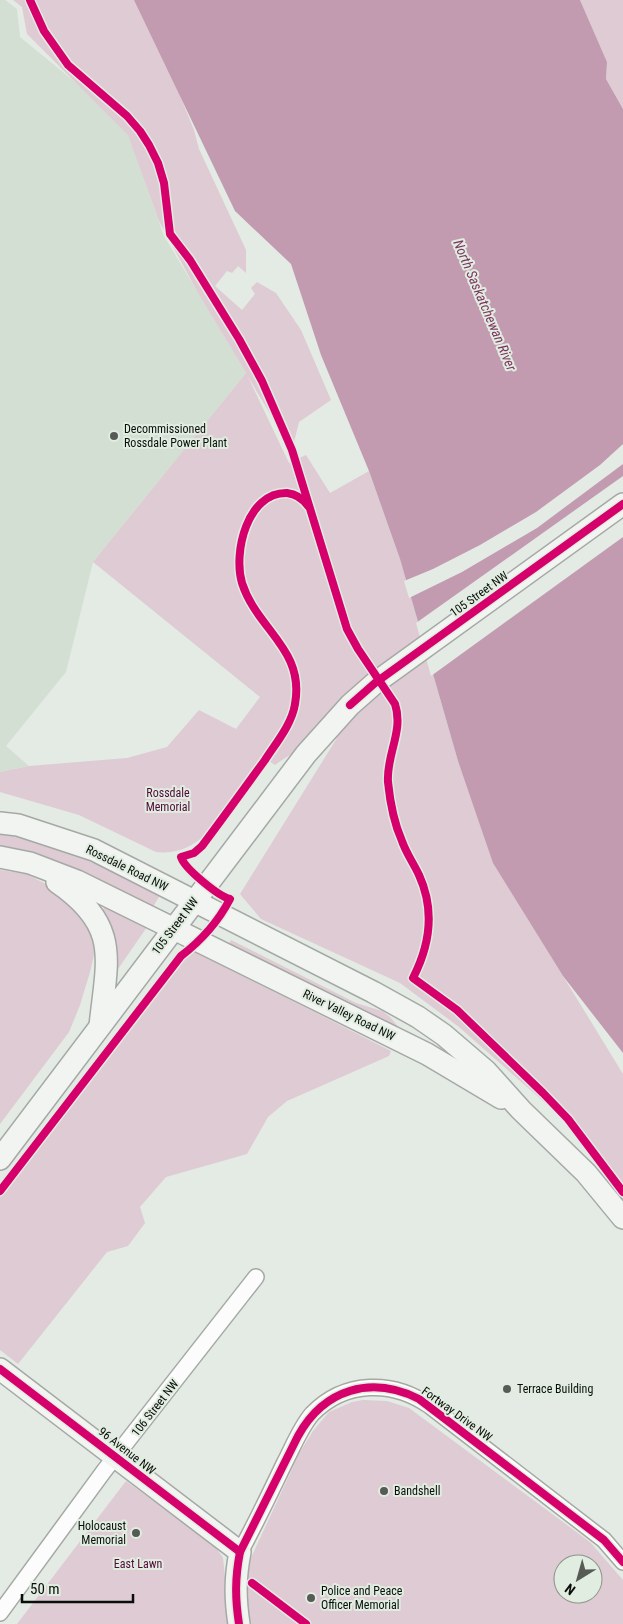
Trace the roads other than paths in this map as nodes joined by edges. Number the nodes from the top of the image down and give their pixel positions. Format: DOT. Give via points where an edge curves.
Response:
graph roads {
  1 [pos="623,504"];
  2 [pos="0,823"];
  3 [pos="0,857"];
  4 [pos="30,863"];
  5 [pos="194,901"];
  6 [pos="173,929"];
  7 [pos="100,1026"];
  8 [pos="521,1110"];
  9 [pos="0,1159"];
  10 [pos="623,1218"];
  11 [pos="256,1277"];
  12 [pos="0,1369"];
  13 [pos="116,1457"];
  14 [pos="240,1552"];
  15 [pos="623,1562"];
  16 [pos="0,1612"];
  17 [pos="239,1624"];
  1 -- 5 [label="main road, 105 Street NW" via="375,683 350,705 306,754"];
  2 -- 5 [label="main road, Rossdale Road NW" via="18,825 94,850"];
  3 -- 4 [label="main road"];
  4 -- 6 [label="main road" via="77,881"];
  4 -- 7 [label="main road" via="80,899 93,913 102,932 107,966"];
  5 -- 6 [label="main road, 105 Street NW"];
  5 -- 8 [label="main road, River Valley Road NW" via="418,1017 486,1071"];
  6 -- 7 [label="main road, 105 Street NW"];
  6 -- 8 [label="main road, River Valley Road NW" via="427,1054"];
  7 -- 9 [label="main road, 105 Street NW"];
  8 -- 10 [label="main road, River Valley Road NW" via="586,1173"];
  11 -- 13 [label="street, 106 Street NW"];
  12 -- 13 [label="main road, 96 Avenue NW"];
  13 -- 14 [label="main road, 96 Avenue NW"];
  13 -- 16 [label="street, 106 Street NW"];
  14 -- 15 [label="street, Fortway Drive NW" via="298,1436 312,1415 345,1393 382,1387 407,1393 430,1406 604,1540"];
  14 -- 17 [label="main road" via="235,1590"];
}
